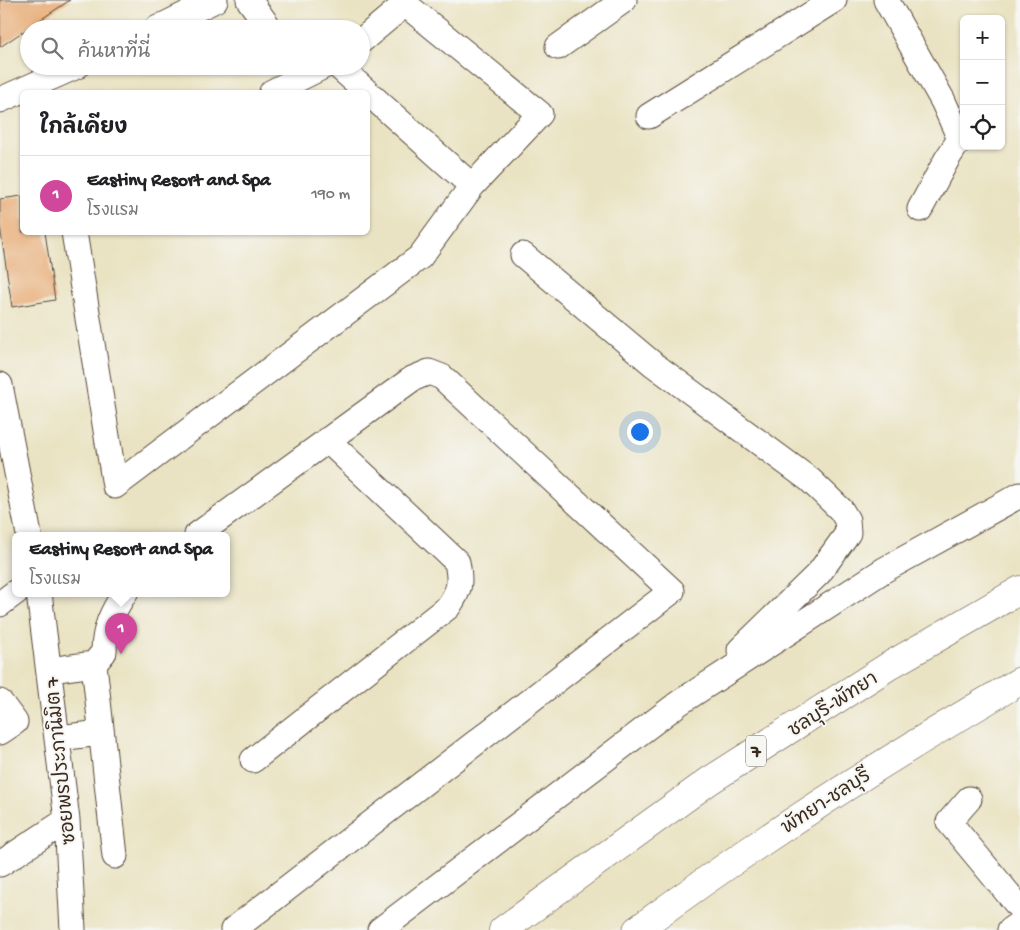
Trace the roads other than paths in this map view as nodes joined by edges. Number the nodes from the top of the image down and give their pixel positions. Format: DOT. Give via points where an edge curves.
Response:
graph roads {
  1 [pos="215,0"];
  2 [pos="249,0"];
  3 [pos="624,0"];
  4 [pos="834,0"];
  5 [pos="886,0"];
  6 [pos="174,20"];
  7 [pos="263,20"];
  8 [pos="370,33"];
  9 [pos="558,47"];
  10 [pos="57,75"];
  11 [pos="300,75"];
  12 [pos="348,75"];
  13 [pos="23,90"];
  14 [pos="275,90"];
  15 [pos="365,90"];
  16 [pos="20,91"];
  17 [pos="370,95"];
  18 [pos="0,100"];
  19 [pos="649,116"];
  20 [pos="472,186"];
  21 [pos="920,209"];
  22 [pos="74,235"];
  23 [pos="523,255"];
  24 [pos="0,385"];
  25 [pos="3,416"];
  26 [pos="327,440"];
  27 [pos="1020,495"];
  28 [pos="28,532"];
  29 [pos="201,532"];
  30 [pos="1020,590"];
  31 [pos="12,595"];
  32 [pos="40,597"];
  33 [pos="123,597"];
  34 [pos="0,604"];
  35 [pos="94,664"];
  36 [pos="50,670"];
  37 [pos="724,673"];
  38 [pos="1020,681"];
  39 [pos="0,702"];
  40 [pos="0,732"];
  41 [pos="102,733"];
  42 [pos="58,738"];
  43 [pos="253,760"];
  44 [pos="969,799"];
  45 [pos="67,820"];
  46 [pos="115,856"];
  47 [pos="0,864"];
  48 [pos="1020,908"];
  49 [pos="1020,923"];
  50 [pos="73,930"];
  51 [pos="232,930"];
  52 [pos="380,930"];
  53 [pos="503,930"];
  54 [pos="637,930"];
  55 [pos="1010,930"];
  1 -- 6 [label="street"];
  2 -- 7 [label="street"];
  3 -- 9 [label="street"];
  4 -- 19 [label="street"];
  5 -- 21 [label="street" via="943,101 960,139"];
  8 -- 20 [label="street" via="405,4 540,114"];
  10 -- 13 [label="street"];
  11 -- 14 [label="street"];
  12 -- 15 [label="street"];
  16 -- 18 [label="street"];
  17 -- 20 [label="street"];
  20 -- 22 [label="street" via="420,257 115,486"];
  23 -- 37 [label="street" via="653,364 810,480 847,520 848,534 820,573 744,645"];
  24 -- 25 [label="street"];
  25 -- 28 [label="street"];
  26 -- 29 [label="street"];
  26 -- 43 [label="street" via="457,562 460,576 458,592 448,607"];
  26 -- 51 [label="street" via="412,378 429,372 442,377 672,591"];
  27 -- 37 [label="street" via="884,570"];
  30 -- 53 [label="highway, ชลบุรี-พัทยา / 7" via="892,664 710,781"];
  31 -- 34 [label="street"];
  32 -- 36 [label="street, ซอยพรประภานิมิต 7"];
  33 -- 35 [label="street" via="109,620 104,652"];
  35 -- 36 [label="street"];
  35 -- 41 [label="street"];
  36 -- 42 [label="street, ซอยพรประภานิมิต 7"];
  37 -- 52 [label="street" via="679,703"];
  38 -- 54 [label="highway, พัทยา-ชลบุรี" via="894,755 717,870"];
  39 -- 40 [label="street" via="15,722"];
  41 -- 42 [label="street"];
  41 -- 46 [label="street"];
  42 -- 45 [label="street, ซอยพรประภานิมิต 7"];
  44 -- 48 [label="street" via="949,822"];
  45 -- 47 [label="street"];
  45 -- 50 [label="street, ซอยพรประภานิมิต 7"];
  49 -- 55 [label="street"];
}
